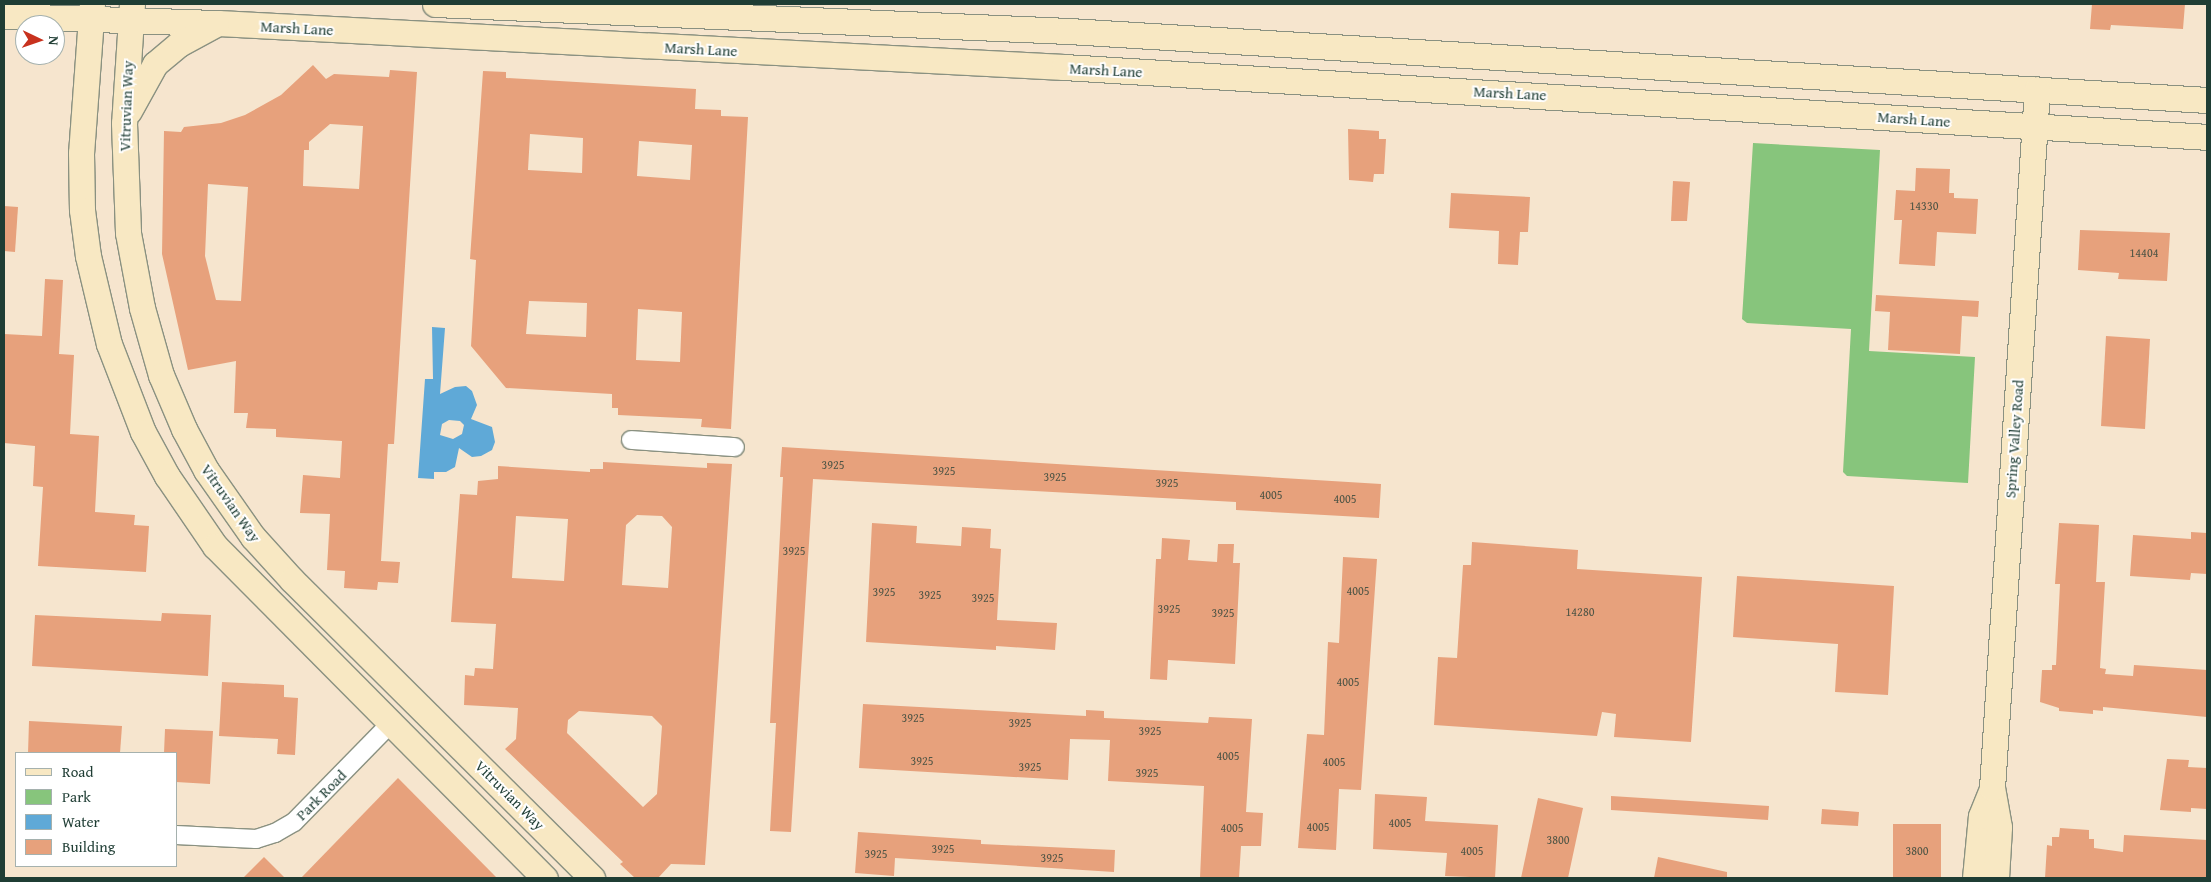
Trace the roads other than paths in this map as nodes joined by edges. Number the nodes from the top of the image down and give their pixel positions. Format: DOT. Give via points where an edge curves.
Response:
graph roads {
  1 [pos="435,4"];
  2 [pos="444,4"];
  3 [pos="91,11"];
  4 [pos="131,12"];
  5 [pos="4,16"];
  6 [pos="790,19"];
  7 [pos="218,23"];
  8 [pos="1069,31"];
  9 [pos="440,36"];
  10 [pos="788,53"];
  11 [pos="1589,60"];
  12 [pos="1064,67"];
  13 [pos="2037,89"];
  14 [pos="1588,98"];
  15 [pos="2207,100"];
  16 [pos="124,123"];
  17 [pos="2035,127"];
  18 [pos="2207,137"];
  19 [pos="631,440"];
  20 [pos="735,447"];
  21 [pos="206,470"];
  22 [pos="173,486"];
  23 [pos="415,700"];
  24 [pos="390,724"];
  25 [pos="1992,788"];
  26 [pos="178,835"];
  27 [pos="546,878"];
  28 [pos="592,878"];
  29 [pos="1975,878"];
  30 [pos="1996,878"];
  1 -- 2 [label="main road"];
  2 -- 6 [label="main road"];
  2 -- 9 [label="main road"];
  3 -- 4 [label="main road, Marsh Lane"];
  3 -- 5 [label="main road, Marsh Lane"];
  3 -- 22 [label="main road" via="81,153 82,210 88,256 118,372 143,432"];
  4 -- 7 [label="main road, Marsh Lane"];
  4 -- 16 [label="main road, Vitruvian Way"];
  6 -- 8 [label="main road"];
  6 -- 10 [label="main road"];
  7 -- 9 [label="main road, Marsh Lane"];
  7 -- 16 [label="main road" via="179,44 155,64"];
  8 -- 11 [label="main road"];
  8 -- 12 [label="main road"];
  9 -- 10 [label="main road, Marsh Lane"];
  10 -- 12 [label="main road, Marsh Lane"];
  11 -- 13 [label="main road"];
  11 -- 14 [label="main road"];
  12 -- 14 [label="main road, Marsh Lane"];
  13 -- 15 [label="main road"];
  13 -- 17 [label="main road, Spring Valley Road"];
  14 -- 17 [label="main road, Marsh Lane"];
  16 -- 21 [label="main road, Vitruvian Way" via="128,233 142,308 161,374 184,429"];
  17 -- 18 [label="main road, Marsh Lane"];
  17 -- 25 [label="main road, Spring Valley Road"];
  19 -- 20 [label="street"];
  21 -- 22 [label="main road"];
  21 -- 23 [label="main road, Vitruvian Way" via="253,537 292,580"];
  22 -- 24 [label="main road" via="216,546"];
  23 -- 24 [label="main road"];
  23 -- 28 [label="main road, Vitruvian Way"];
  24 -- 26 [label="street, Park Road" via="294,822 275,833 256,839"];
  24 -- 27 [label="main road"];
  25 -- 29 [label="main road, Spring Valley Road" via="1980,816"];
  25 -- 30 [label="main road, Spring Valley Road" via="1999,827"];
}
